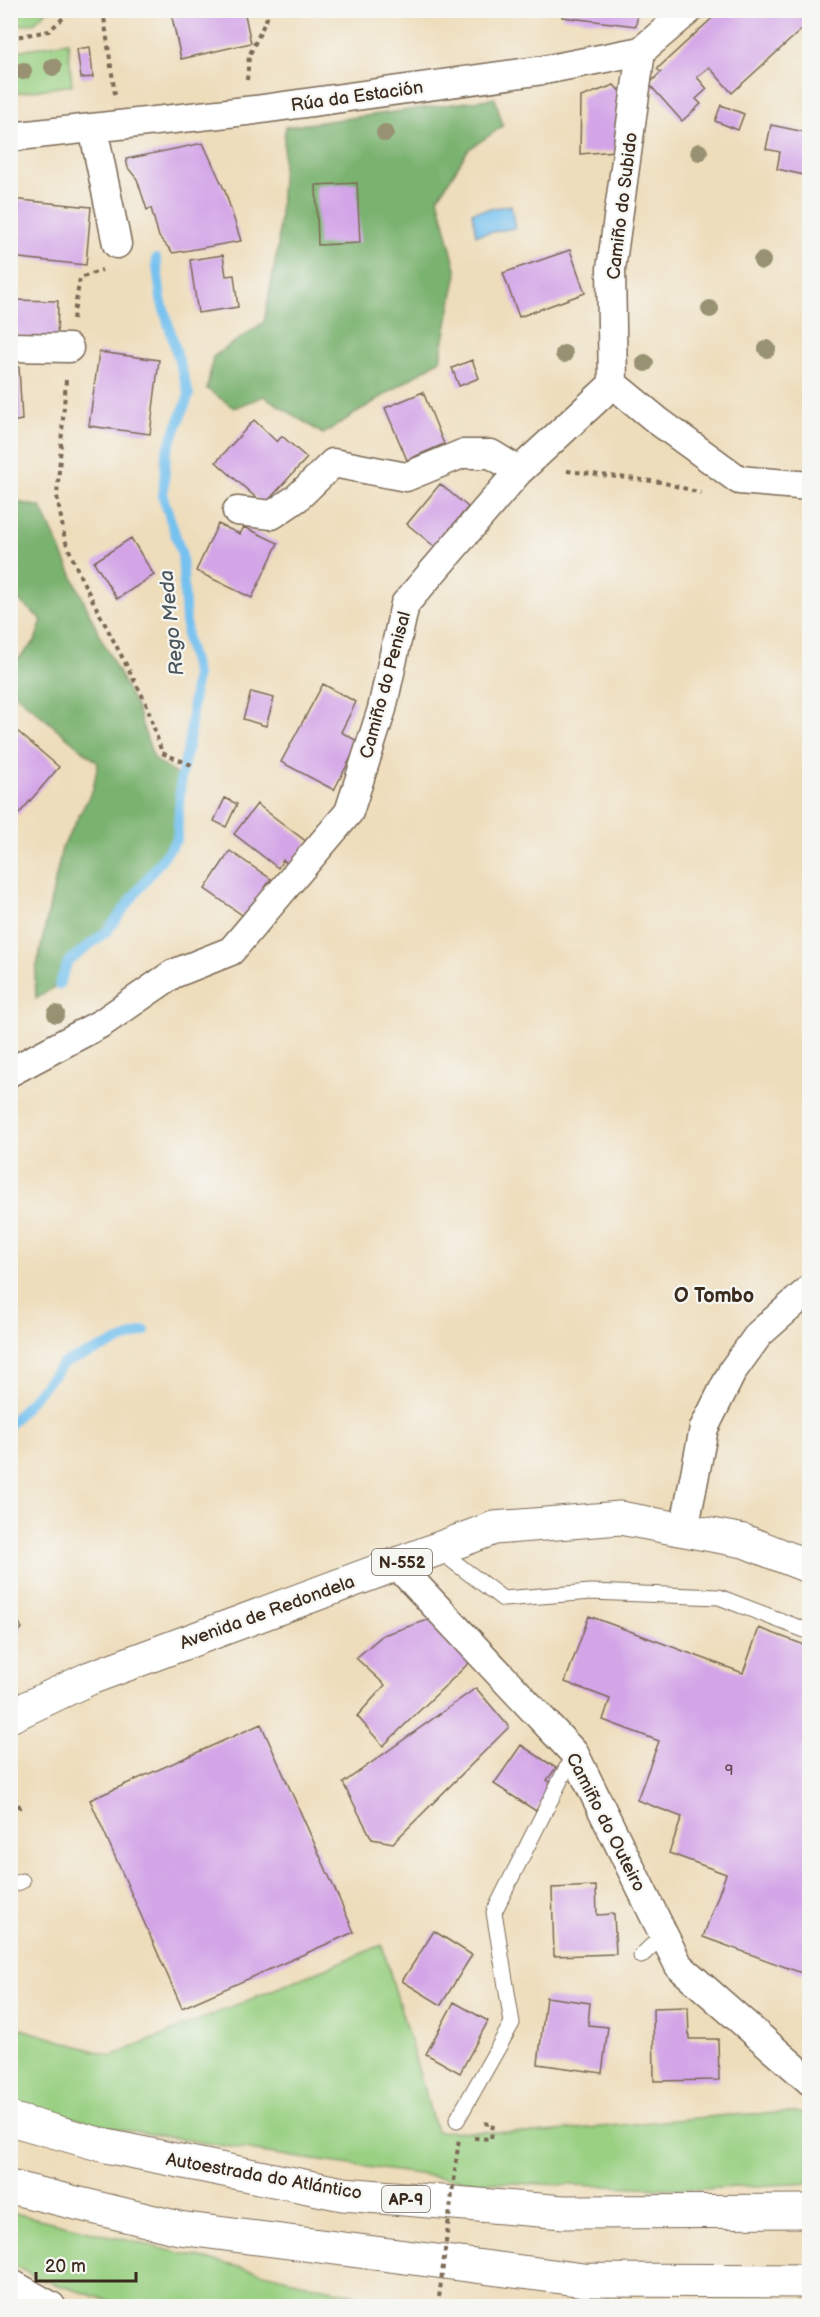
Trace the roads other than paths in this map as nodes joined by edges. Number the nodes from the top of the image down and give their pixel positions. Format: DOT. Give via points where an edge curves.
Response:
graph roads {
  1 [pos="689,10"];
  2 [pos="641,51"];
  3 [pos="106,127"];
  4 [pos="10,137"];
  5 [pos="117,244"];
  6 [pos="10,347"];
  7 [pos="69,348"];
  8 [pos="613,384"];
  9 [pos="519,471"];
  10 [pos="810,486"];
  11 [pos="237,511"];
  12 [pos="10,1072"];
  13 [pos="810,1289"];
  14 [pos="684,1530"];
  15 [pos="436,1549"];
  16 [pos="396,1564"];
  17 [pos="810,1567"];
  18 [pos="810,1632"];
  19 [pos="10,1716"];
  20 [pos="574,1753"];
  21 [pos="663,1935"];
  22 [pos="641,1956"];
  23 [pos="810,2081"];
  24 [pos="10,2119"];
  25 [pos="457,2120"];
  26 [pos="10,2187"];
  27 [pos="810,2211"];
  28 [pos="810,2281"];
  29 [pos="10,2283"];
  30 [pos="51,2307"];
  1 -- 2 [label="street, Rúa da Estación"];
  2 -- 3 [label="street, Rúa da Estación" via="544,70"];
  2 -- 8 [label="street, Camiño do Subido" via="611,269"];
  3 -- 4 [label="street, Rúa da Estación"];
  3 -- 5 [label="street"];
  6 -- 7 [label="street"];
  8 -- 9 [label="street, Camiño do Penisal"];
  8 -- 10 [label="street" via="739,480"];
  9 -- 11 [label="street" via="491,454 462,454 406,477 333,463 297,498 272,515"];
  9 -- 12 [label="street, Camiño do Penisal" via="405,604 382,709 349,812 231,951 173,974 102,1023"];
  13 -- 14 [label="street" via="759,1334 733,1370 704,1428"];
  14 -- 15 [label="highway, Avenida de Redondela / N-552" via="620,1518 494,1527"];
  14 -- 17 [label="highway, Avenida de Redondela / N-552" via="744,1541"];
  15 -- 16 [label="highway, Avenida de Redondela / N-552"];
  15 -- 18 [label="lane" via="503,1599 591,1592 719,1597"];
  16 -- 19 [label="highway, Avenida de Redondela / N-552" via="90,1678"];
  16 -- 20 [label="street, Camiño do Outeiro"];
  20 -- 21 [label="street, Camiño do Outeiro"];
  20 -- 25 [label="lane" via="494,1912 512,2023"];
  21 -- 22 [label="lane"];
  21 -- 23 [label="street, Camiño do Outeiro" via="679,1966"];
  24 -- 27 [label="highway, Autoestrada do Atlántico / AP-9" via="106,2146 343,2194 564,2212"];
  26 -- 28 [label="highway" via="179,2228 584,2280"];
  29 -- 30 [label="street"];
}
